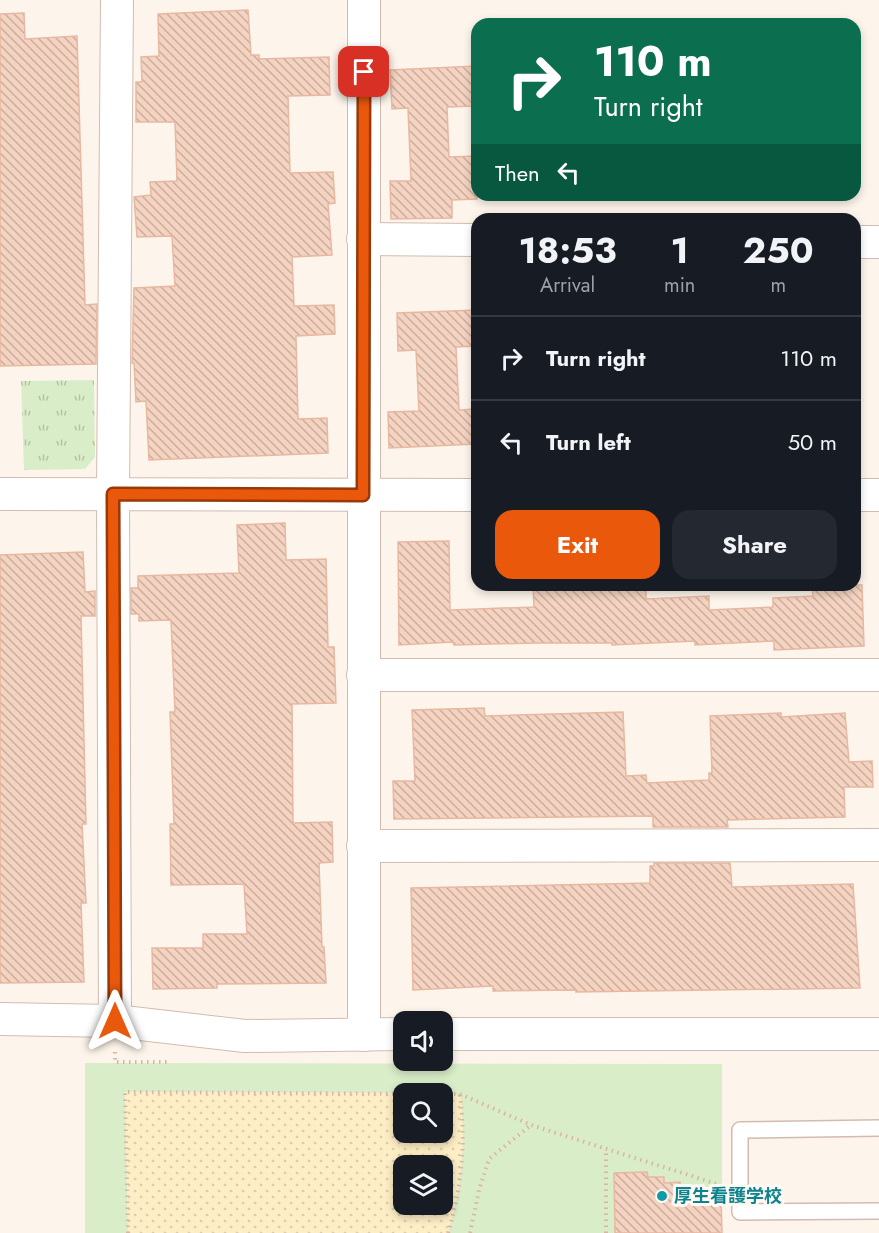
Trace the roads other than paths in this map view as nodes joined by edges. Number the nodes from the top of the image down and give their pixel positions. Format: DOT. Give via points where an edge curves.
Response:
graph roads {
  1 [pos="117,0"];
  2 [pos="364,0"];
  3 [pos="363,239"];
  4 [pos="471,240"];
  5 [pos="861,242"];
  6 [pos="879,242"];
  7 [pos="0,494"];
  8 [pos="113,494"];
  9 [pos="363,495"];
  10 [pos="471,495"];
  11 [pos="861,495"];
  12 [pos="879,495"];
  13 [pos="363,675"];
  14 [pos="879,675"];
  15 [pos="879,845"];
  16 [pos="363,846"];
  17 [pos="0,1019"];
  18 [pos="115,1021"];
  19 [pos="393,1034"];
  20 [pos="453,1034"];
  21 [pos="879,1034"];
  22 [pos="364,1035"];
  23 [pos="879,1128"];
  24 [pos="879,1211"];
  1 -- 8 [label="street"];
  2 -- 3 [label="street"];
  3 -- 4 [label="street"];
  3 -- 9 [label="street"];
  5 -- 6 [label="street"];
  7 -- 8 [label="street"];
  8 -- 9 [label="street"];
  8 -- 18 [label="street"];
  9 -- 10 [label="street"];
  9 -- 13 [label="street"];
  11 -- 12 [label="street"];
  13 -- 14 [label="street"];
  13 -- 16 [label="street"];
  15 -- 16 [label="street"];
  16 -- 22 [label="street"];
  17 -- 18 [label="street"];
  18 -- 22 [label="street" via="245,1036"];
  19 -- 22 [label="street"];
  20 -- 21 [label="street"];
  23 -- 24 [label="lane" via="740,1130 740,1212"];
}
